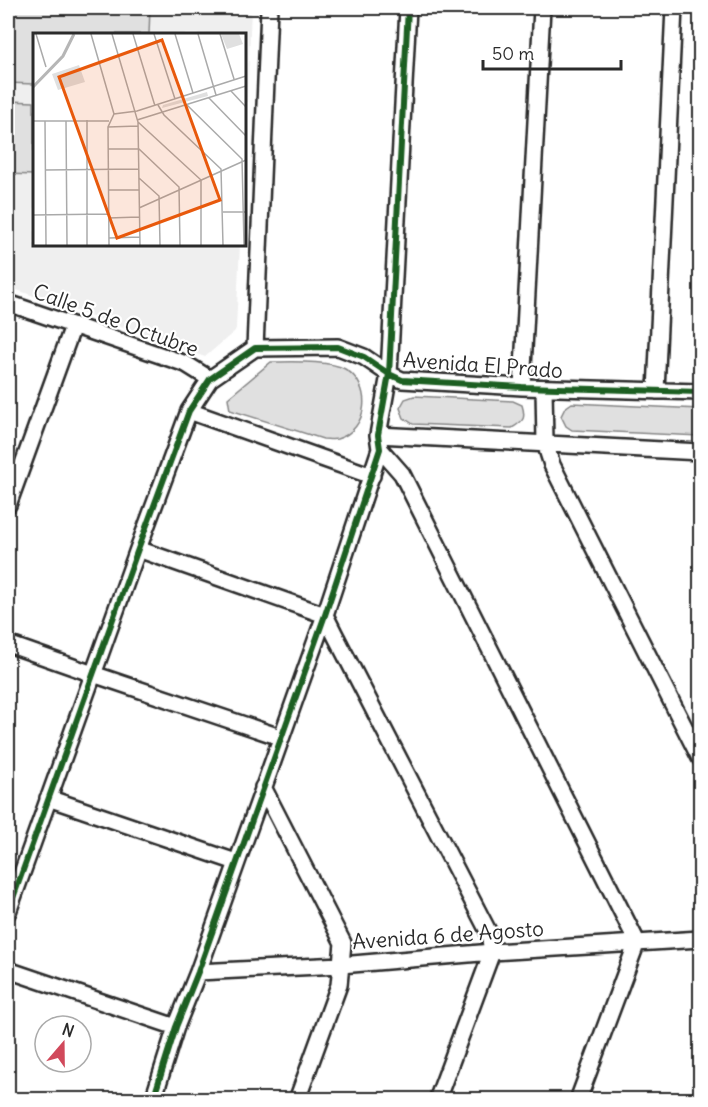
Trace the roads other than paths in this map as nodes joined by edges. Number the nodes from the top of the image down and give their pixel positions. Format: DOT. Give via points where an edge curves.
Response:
graph roads {
  1 [pos="269,8"];
  2 [pos="408,8"];
  3 [pos="542,8"];
  4 [pos="674,8"];
  5 [pos="8,303"];
  6 [pos="73,326"];
  7 [pos="255,348"];
  8 [pos="389,374"];
  9 [pos="210,379"];
  10 [pos="522,387"];
  11 [pos="544,388"];
  12 [pos="656,391"];
  13 [pos="700,392"];
  14 [pos="189,411"];
  15 [pos="379,442"];
  16 [pos="545,443"];
  17 [pos="700,452"];
  18 [pos="372,476"];
  19 [pos="8,505"];
  20 [pos="138,549"];
  21 [pos="325,615"];
  22 [pos="8,644"];
  23 [pos="93,674"];
  24 [pos="280,737"];
  25 [pos="700,758"];
  26 [pos="263,787"];
  27 [pos="48,798"];
  28 [pos="236,862"];
  29 [pos="8,912"];
  30 [pos="700,939"];
  31 [pos="637,942"];
  32 [pos="492,952"];
  33 [pos="341,965"];
  34 [pos="8,970"];
  35 [pos="198,972"];
  36 [pos="176,1027"];
  37 [pos="153,1100"];
  38 [pos="297,1100"];
  39 [pos="437,1100"];
  40 [pos="578,1100"];
  1 -- 7 [label="street"];
  2 -- 8 [label="street"];
  3 -- 10 [label="street"];
  4 -- 12 [label="street"];
  5 -- 6 [label="street, Calle 5 de Octubre"];
  6 -- 9 [label="street, Calle 5 de Octubre" via="186,364"];
  6 -- 19 [label="street"];
  7 -- 8 [label="street, Avenida El Prado" via="338,347 364,357"];
  7 -- 9 [label="street"];
  8 -- 10 [label="street, Avenida El Prado" via="402,380"];
  8 -- 15 [label="street"];
  9 -- 14 [label="street"];
  10 -- 11 [label="street, Avenida El Prado"];
  11 -- 12 [label="street, Avenida El Prado"];
  11 -- 16 [label="street"];
  12 -- 13 [label="street, Avenida El Prado"];
  14 -- 18 [label="street"];
  14 -- 20 [label="street"];
  15 -- 16 [label="street"];
  15 -- 18 [label="street"];
  15 -- 31 [label="street" via="402,474"];
  16 -- 17 [label="street"];
  16 -- 25 [label="street" via="552,465"];
  18 -- 21 [label="street"];
  20 -- 21 [label="street"];
  20 -- 23 [label="street"];
  21 -- 24 [label="street"];
  21 -- 32 [label="street" via="489,933"];
  22 -- 23 [label="street"];
  23 -- 24 [label="street"];
  23 -- 27 [label="street"];
  24 -- 26 [label="street"];
  26 -- 28 [label="street"];
  26 -- 33 [label="street" via="343,943"];
  27 -- 28 [label="street"];
  27 -- 29 [label="street"];
  28 -- 35 [label="street"];
  30 -- 31 [label="street, Avenida 6 de Agosto"];
  31 -- 32 [label="street, Avenida 6 de Agosto"];
  31 -- 40 [label="street"];
  32 -- 33 [label="street, Avenida 6 de Agosto"];
  32 -- 39 [label="street"];
  33 -- 35 [label="street, Avenida 6 de Agosto"];
  33 -- 38 [label="street" via="339,985"];
  34 -- 36 [label="street"];
  35 -- 36 [label="street"];
  36 -- 37 [label="street"];
}
